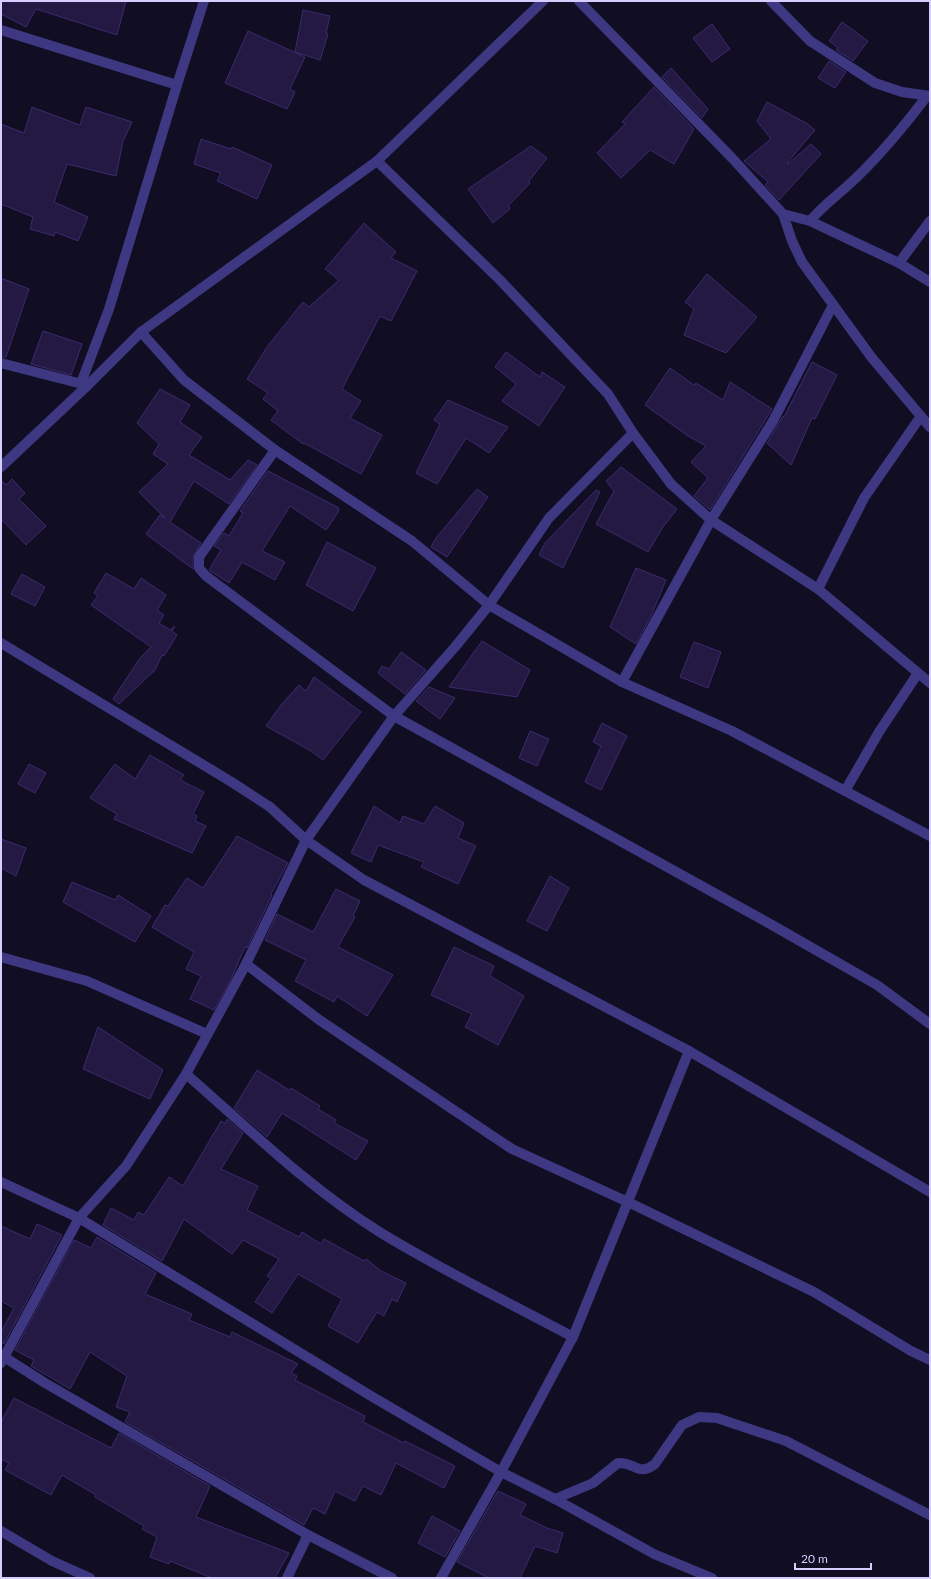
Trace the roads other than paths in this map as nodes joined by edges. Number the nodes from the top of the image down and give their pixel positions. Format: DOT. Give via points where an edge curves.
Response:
graph roads {
  1 [pos="204,1"];
  2 [pos="543,1"];
  3 [pos="579,1"];
  4 [pos="771,1"];
  5 [pos="2,33"];
  6 [pos="177,85"];
  7 [pos="928,96"];
  8 [pos="377,161"];
  9 [pos="784,214"];
  10 [pos="810,221"];
  11 [pos="930,221"];
  12 [pos="899,263"];
  13 [pos="930,282"];
  14 [pos="833,305"];
  15 [pos="141,332"];
  16 [pos="1,364"];
  17 [pos="84,384"];
  18 [pos="921,416"];
  19 [pos="930,427"];
  20 [pos="633,433"];
  21 [pos="275,450"];
  22 [pos="1,468"];
  23 [pos="710,520"];
  24 [pos="818,589"];
  25 [pos="489,605"];
  26 [pos="1,643"];
  27 [pos="918,673"];
  28 [pos="622,682"];
  29 [pos="930,683"];
  30 [pos="394,716"];
  31 [pos="845,791"];
  32 [pos="930,836"];
  33 [pos="306,840"];
  34 [pos="1,957"];
  35 [pos="246,964"];
  36 [pos="930,1024"];
  37 [pos="207,1034"];
  38 [pos="689,1051"];
  39 [pos="186,1074"];
  40 [pos="1,1182"];
  41 [pos="930,1192"];
  42 [pos="628,1202"];
  43 [pos="79,1218"];
  44 [pos="573,1337"];
  45 [pos="2,1358"];
  46 [pos="930,1360"];
  47 [pos="501,1472"];
  48 [pos="555,1499"];
  49 [pos="930,1516"];
  50 [pos="1,1531"];
  51 [pos="308,1535"];
  52 [pos="90,1578"];
  53 [pos="287,1578"];
  54 [pos="392,1578"];
  55 [pos="441,1578"];
  56 [pos="712,1578"];
  1 -- 6 [label="street"];
  2 -- 8 [label="street"];
  3 -- 9 [label="street"];
  4 -- 7 [label="street" via="810,42 875,83 902,92"];
  5 -- 6 [label="street"];
  6 -- 17 [label="street"];
  7 -- 10 [label="street" via="883,151"];
  8 -- 15 [label="street"];
  8 -- 20 [label="street" via="500,280 608,394"];
  9 -- 10 [label="street"];
  9 -- 14 [label="street" via="802,262"];
  10 -- 12 [label="street"];
  11 -- 12 [label="street"];
  12 -- 13 [label="street"];
  14 -- 18 [label="street" via="872,358"];
  14 -- 23 [label="street" via="772,421"];
  15 -- 17 [label="street"];
  15 -- 21 [label="street" via="184,380"];
  16 -- 17 [label="street"];
  17 -- 22 [label="street"];
  18 -- 19 [label="street"];
  18 -- 24 [label="street" via="864,498"];
  20 -- 23 [label="street" via="671,484"];
  20 -- 25 [label="street" via="548,518"];
  21 -- 25 [label="street" via="412,541"];
  21 -- 30 [label="street" via="199,557 200,568 206,576"];
  23 -- 24 [label="street"];
  23 -- 28 [label="street"];
  24 -- 27 [label="street"];
  25 -- 28 [label="street"];
  25 -- 30 [label="street"];
  26 -- 33 [label="street" via="230,781 270,807"];
  27 -- 29 [label="street"];
  27 -- 31 [label="street" via="879,732"];
  28 -- 31 [label="street" via="732,731"];
  30 -- 33 [label="street"];
  30 -- 36 [label="street" via="877,985"];
  31 -- 32 [label="street"];
  33 -- 35 [label="street"];
  33 -- 38 [label="street" via="364,880"];
  34 -- 37 [label="street" via="88,981"];
  35 -- 37 [label="street"];
  35 -- 42 [label="street" via="318,1019 512,1149"];
  37 -- 39 [label="street"];
  38 -- 41 [label="street"];
  38 -- 42 [label="street"];
  39 -- 43 [label="street" via="126,1166"];
  39 -- 44 [label="street" via="315,1187 378,1231"];
  40 -- 43 [label="street"];
  42 -- 44 [label="street"];
  42 -- 46 [label="street" via="814,1292"];
  43 -- 45 [label="street"];
  43 -- 47 [label="street"];
  44 -- 47 [label="street"];
  45 -- 51 [label="street"];
  47 -- 48 [label="street"];
  47 -- 55 [label="street"];
  48 -- 49 [label="street" via="593,1483 618,1463 644,1470 649,1468 655,1464 682,1425 699,1417 717,1418 786,1441"];
  48 -- 56 [label="street" via="654,1554"];
  50 -- 52 [label="street" via="52,1561"];
  51 -- 53 [label="street"];
  51 -- 54 [label="street"];
}
